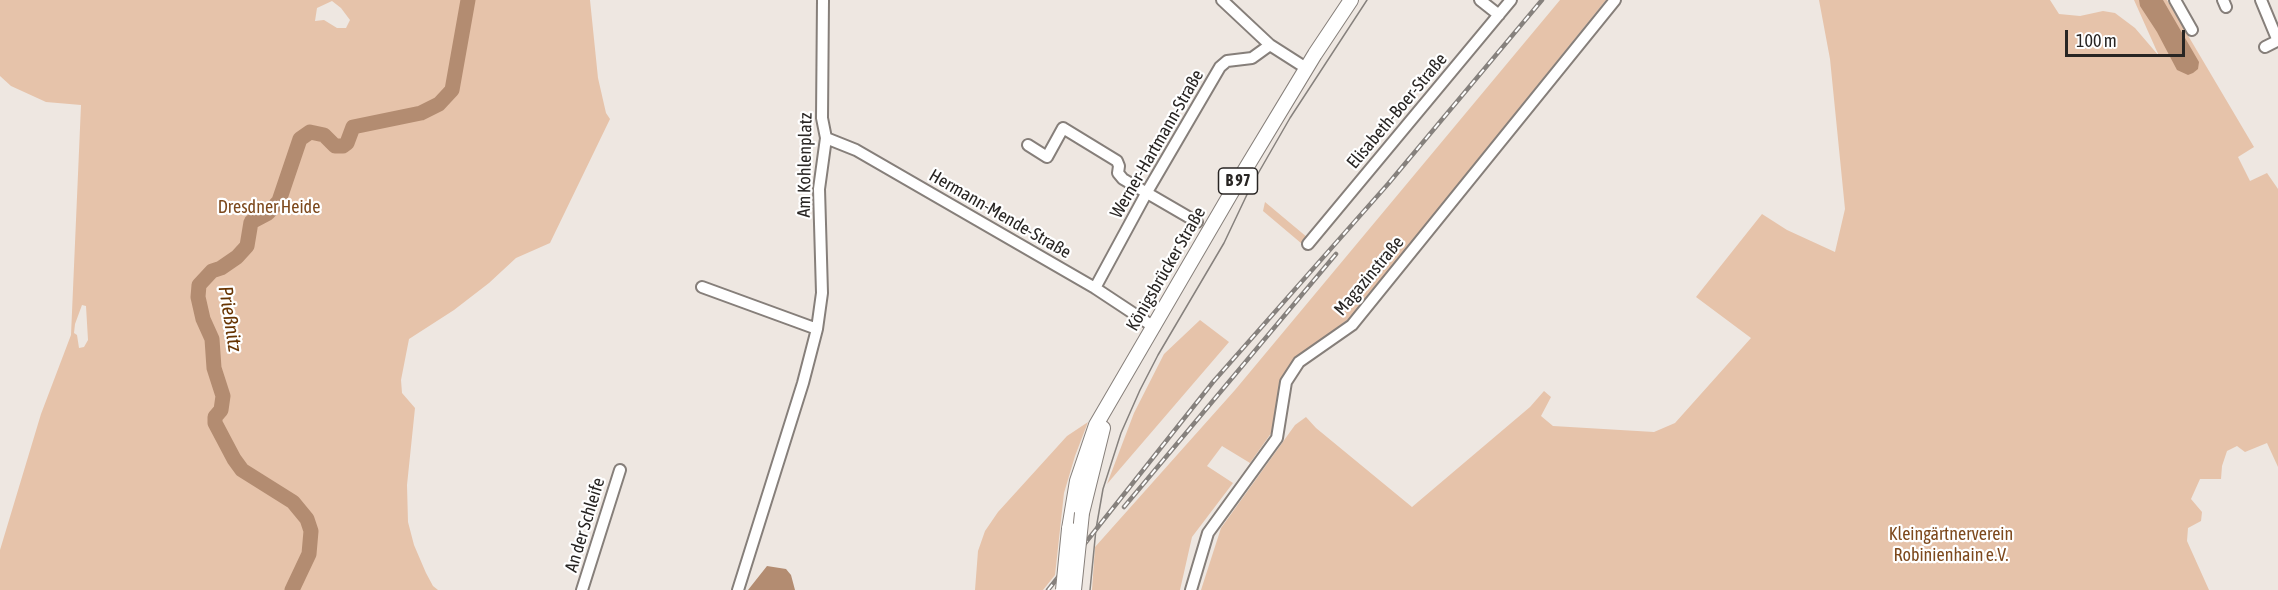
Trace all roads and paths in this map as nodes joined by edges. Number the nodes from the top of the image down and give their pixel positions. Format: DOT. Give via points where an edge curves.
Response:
graph roads {
  1 [pos="823,0"];
  2 [pos="1222,0"];
  3 [pos="1351,0"];
  4 [pos="1480,0"];
  5 [pos="1511,0"];
  6 [pos="1615,0"];
  7 [pos="2175,0"];
  8 [pos="2260,0"];
  9 [pos="1499,15"];
  10 [pos="2192,30"];
  11 [pos="2278,41"];
  12 [pos="1270,45"];
  13 [pos="2265,47"];
  14 [pos="1306,68"];
  15 [pos="825,138"];
  16 [pos="1028,146"];
  17 [pos="1147,192"];
  18 [pos="1197,222"];
  19 [pos="1308,244"];
  20 [pos="702,287"];
  21 [pos="1095,288"];
  22 [pos="1154,327"];
  23 [pos="817,329"];
  24 [pos="1110,404"];
  25 [pos="620,470"];
  26 [pos="582,590"];
  27 [pos="738,590"];
  28 [pos="1063,590"];
  29 [pos="1074,590"];
  30 [pos="1191,590"];
  1 -- 15 [label="street, Am Kohlenplatz"];
  2 -- 12 [label="street"];
  3 -- 14 [label="main road, Königsbrücker Straße / B 97"];
  4 -- 9 [label="street"];
  5 -- 9 [label="street, Elisabeth-Boer-Straße"];
  6 -- 30 [label="street, Magazinstraße" via="1352,325 1299,362 1286,382 1277,438 1208,532"];
  7 -- 10 [label="street"];
  8 -- 11 [label="street"];
  9 -- 19 [label="street, Elisabeth-Boer-Straße"];
  11 -- 13 [label="street"];
  12 -- 14 [label="street"];
  12 -- 17 [label="street, Werner-Hartmann-Straße" via="1252,58 1227,61 1220,67"];
  14 -- 22 [label="main road, Königsbrücker Straße / B 97"];
  15 -- 21 [label="street, Hermann-Mende-Straße" via="856,150"];
  15 -- 23 [label="street, Am Kohlenplatz" via="819,189 822,293"];
  16 -- 17 [label="street" via="1047,157 1063,128 1117,161 1123,179"];
  17 -- 18 [label="street"];
  17 -- 21 [label="street, Werner-Hartmann-Straße"];
  20 -- 23 [label="street"];
  21 -- 22 [label="street, Hermann-Mende-Straße"];
  22 -- 24 [label="main road, Königsbrücker Straße / B 97"];
  23 -- 27 [label="street, Am Kohlenplatz"];
  24 -- 28 [label="main road, Königsbrücker Straße, bridge" via="1096,425 1082,461 1072,502"];
  24 -- 29 [label="main road, Königsbrücker Straße, bridge" via="1082,513"];
  25 -- 26 [label="street, An der Schleife"];
}
